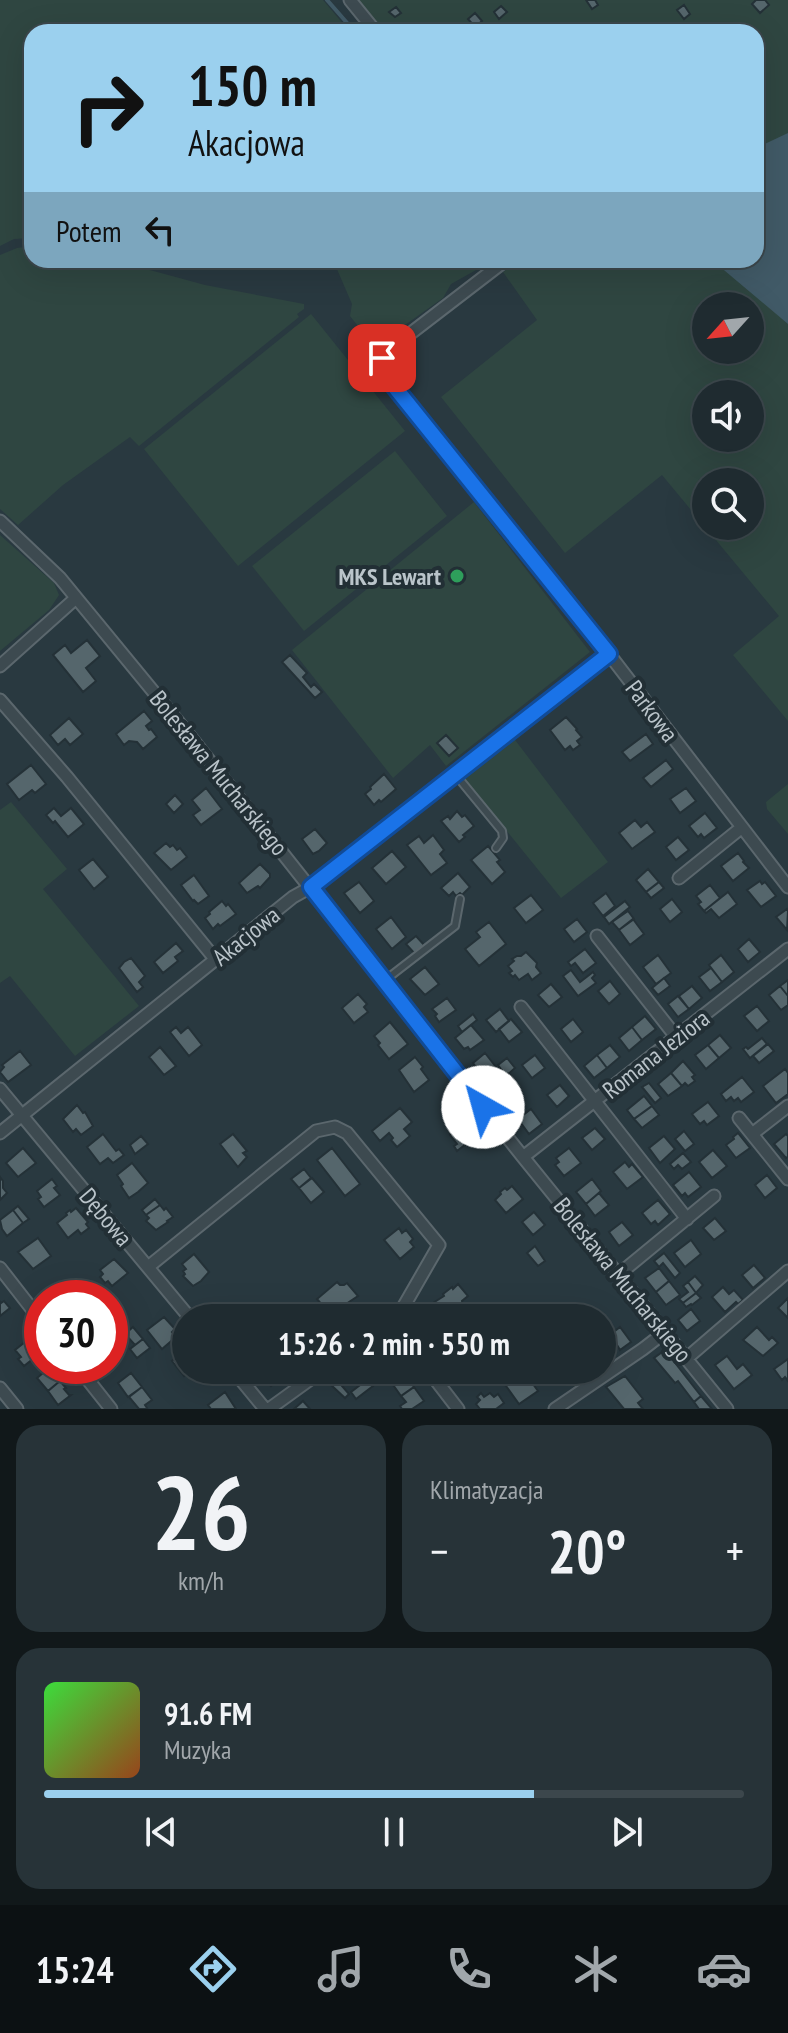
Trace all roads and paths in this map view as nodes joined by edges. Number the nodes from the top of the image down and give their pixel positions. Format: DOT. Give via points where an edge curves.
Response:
graph roads {
  1 [pos="350,0"];
  2 [pos="370,24"];
  3 [pos="496,268"];
  4 [pos="0,521"];
  5 [pos="76,598"];
  6 [pos="609,654"];
  7 [pos="0,666"];
  8 [pos="0,700"];
  9 [pos="456,775"];
  10 [pos="741,828"];
  11 [pos="496,848"];
  12 [pos="679,878"];
  13 [pos="311,887"];
  14 [pos="788,887"];
  15 [pos="460,899"];
  16 [pos="597,936"];
  17 [pos="788,949"];
  18 [pos="216,960"];
  19 [pos="384,981"];
  20 [pos="521,1007"];
  21 [pos="677,1038"];
  22 [pos="0,1089"];
  23 [pos="594,1102"];
  24 [pos="788,1106"];
  25 [pos="22,1116"];
  26 [pos="739,1118"];
  27 [pos="0,1133"];
  28 [pos="752,1134"];
  29 [pos="523,1157"];
  30 [pos="788,1179"];
  31 [pos="714,1196"];
  32 [pos="687,1219"];
  33 [pos="148,1267"];
  34 [pos="0,1268"];
  35 [pos="788,1271"];
  36 [pos="618,1275"];
  37 [pos="24,1299"];
  38 [pos="178,1304"];
  39 [pos="405,1304"];
  40 [pos="665,1332"];
  41 [pos="687,1358"];
  42 [pos="91,1384"];
  43 [pos="245,1384"];
  44 [pos="303,1384"];
  45 [pos="439,1384"];
  46 [pos="0,1388"];
  47 [pos="17,1409"];
  48 [pos="111,1409"];
  49 [pos="267,1409"];
  50 [pos="458,1409"];
  51 [pos="555,1409"];
  52 [pos="727,1409"];
  1 -- 2 [label="street"];
  3 -- 6 [label="street, Parkowa" via="385,353 382,371"];
  4 -- 5 [label="street, Bolesława Mucharskiego"];
  5 -- 7 [label="street"];
  5 -- 13 [label="street, Bolesława Mucharskiego"];
  6 -- 9 [label="street, Akacjowa"];
  6 -- 10 [label="street, Parkowa"];
  8 -- 18 [label="street"];
  9 -- 11 [label="lane" via="502,831"];
  9 -- 13 [label="street, Akacjowa"];
  10 -- 12 [label="street"];
  10 -- 14 [label="street, Parkowa"];
  13 -- 18 [label="street, Akacjowa"];
  13 -- 19 [label="street, Bolesława Mucharskiego"];
  15 -- 19 [label="lane" via="455,926"];
  16 -- 21 [label="street"];
  17 -- 21 [label="street, Romana Jeziora"];
  18 -- 25 [label="street, Akacjowa"];
  19 -- 29 [label="street, Bolesława Mucharskiego"];
  20 -- 23 [label="street"];
  21 -- 23 [label="street, Romana Jeziora"];
  22 -- 25 [label="street, Dębowa"];
  23 -- 29 [label="street, Romana Jeziora"];
  23 -- 32 [label="street"];
  24 -- 28 [label="street"];
  25 -- 27 [label="street, Akacjowa"];
  25 -- 33 [label="street, Dębowa"];
  26 -- 28 [label="street"];
  28 -- 30 [label="street"];
  29 -- 36 [label="street, Bolesława Mucharskiego"];
  31 -- 32 [label="street"];
  32 -- 36 [label="street"];
  33 -- 38 [label="street, Dębowa"];
  33 -- 39 [label="street" via="316,1131 335,1127 347,1133 439,1245"];
  34 -- 37 [label="street"];
  35 -- 41 [label="street"];
  36 -- 40 [label="street, Bolesława Mucharskiego"];
  40 -- 41 [label="street, Bolesława Mucharskiego"];
  40 -- 51 [label="street"];
  41 -- 52 [label="street, Bolesława Mucharskiego"];
  42 -- 48 [label="street"];
  43 -- 49 [label="street"];
  44 -- 49 [label="street"];
  45 -- 50 [label="street"];
  46 -- 47 [label="street"];
}
